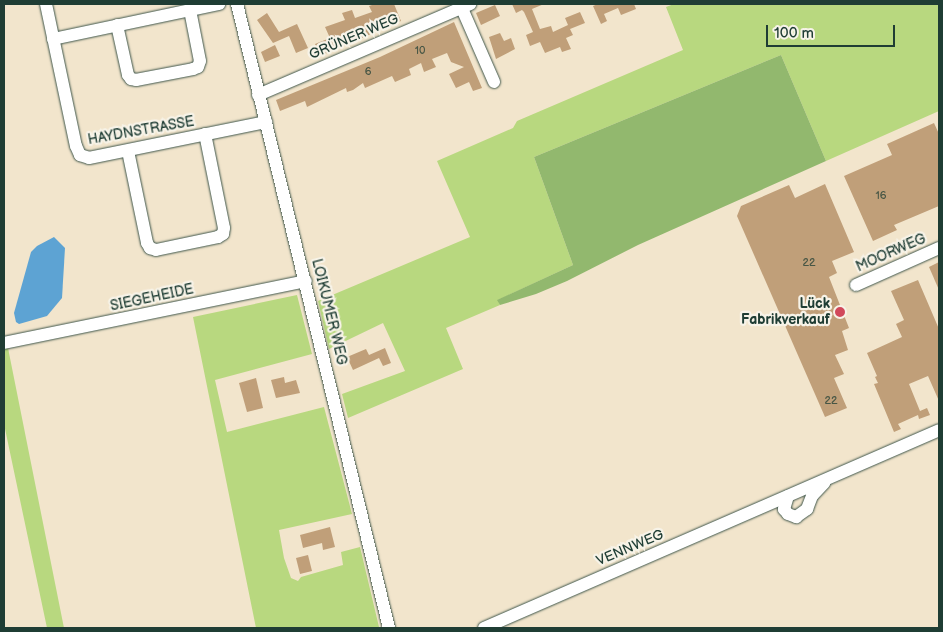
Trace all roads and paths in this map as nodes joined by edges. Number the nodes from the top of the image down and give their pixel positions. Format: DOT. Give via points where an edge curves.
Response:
graph roads {
  1 [pos="46,4"];
  2 [pos="219,4"];
  3 [pos="237,4"];
  4 [pos="464,5"];
  5 [pos="190,10"];
  6 [pos="117,26"];
  7 [pos="53,40"];
  8 [pos="494,82"];
  9 [pos="258,95"];
  10 [pos="266,122"];
  11 [pos="205,134"];
  12 [pos="128,151"];
  13 [pos="939,248"];
  14 [pos="306,281"];
  15 [pos="856,285"];
  16 [pos="4,343"];
  17 [pos="939,430"];
  18 [pos="829,478"];
  19 [pos="788,496"];
  20 [pos="389,628"];
  21 [pos="484,628"];
  1 -- 7 [label="street"];
  2 -- 5 [label="street"];
  3 -- 9 [label="street, LOIKUMER WEG"];
  4 -- 8 [label="street, GRÜNER WEG"];
  4 -- 9 [label="street, GRÜNER WEG"];
  5 -- 6 [label="street"];
  5 -- 6 [label="street" via="200,61 193,69 131,79"];
  6 -- 7 [label="street"];
  7 -- 12 [label="street, HAYDNSTRASSE" via="80,155 89,158"];
  9 -- 10 [label="street, LOIKUMER WEG"];
  10 -- 11 [label="street, HAYDNSTRASSE"];
  10 -- 14 [label="street, LOIKUMER WEG"];
  11 -- 12 [label="street, HAYDNSTRASSE"];
  11 -- 12 [label="street" via="224,228 223,234 209,239 156,250 150,248"];
  13 -- 15 [label="street, MOORWEG"];
  14 -- 16 [label="street, SIEGEHEIDE"];
  14 -- 20 [label="street, LOIKUMER WEG"];
  17 -- 18 [label="street, VENNWEG"];
  18 -- 19 [label="street, VENNWEG"];
  18 -- 19 [label="street, VENNWEG" via="815,490 803,514 796,517 784,510"];
  19 -- 21 [label="street, VENNWEG"];
}
